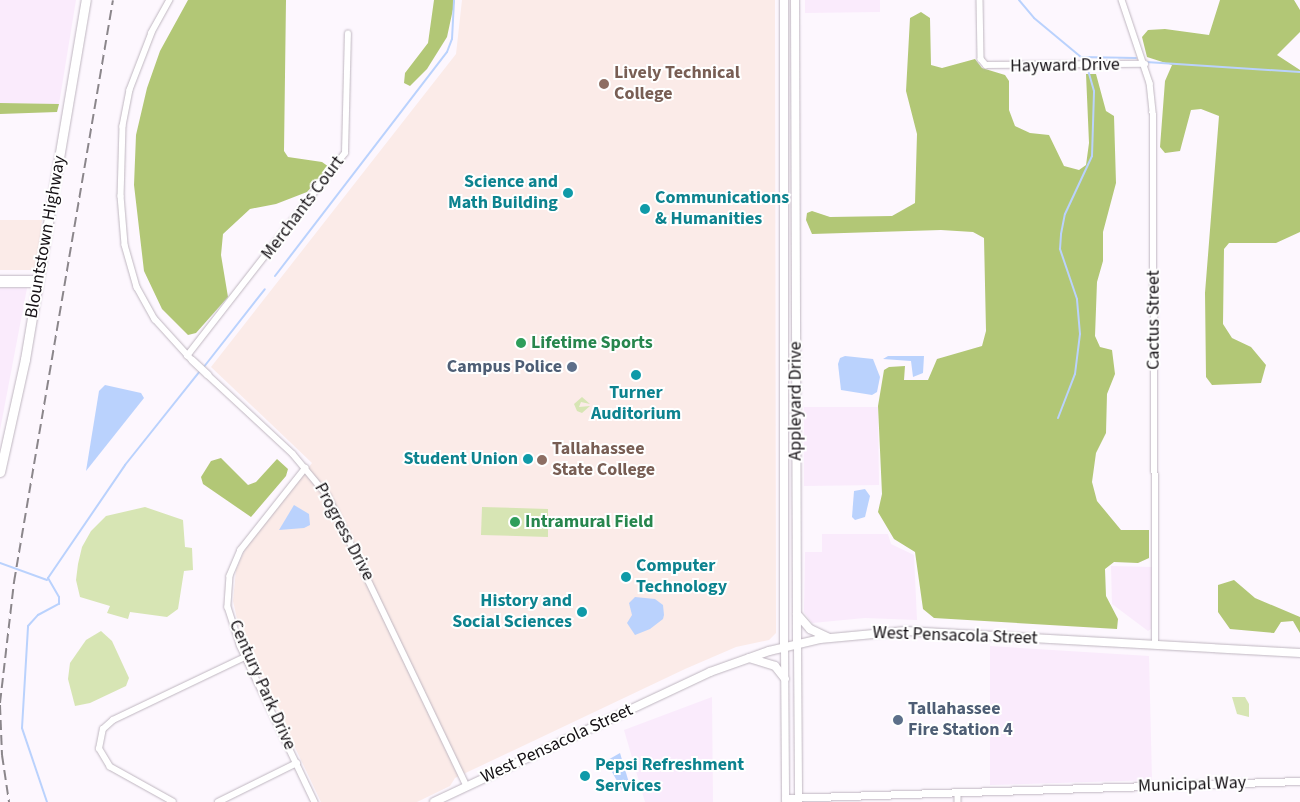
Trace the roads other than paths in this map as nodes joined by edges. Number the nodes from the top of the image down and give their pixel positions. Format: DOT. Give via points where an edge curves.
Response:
graph roads {
  1 [pos="86,0"];
  2 [pos="170,0"];
  3 [pos="784,0"];
  4 [pos="795,0"];
  5 [pos="980,0"];
  6 [pos="1122,0"];
  7 [pos="348,34"];
  8 [pos="1145,64"];
  9 [pos="784,143"];
  10 [pos="796,143"];
  11 [pos="796,278"];
  12 [pos="0,279"];
  13 [pos="784,279"];
  14 [pos="39,282"];
  15 [pos="0,284"];
  16 [pos="189,358"];
  17 [pos="207,374"];
  18 [pos="784,403"];
  19 [pos="796,403"];
  20 [pos="306,468"];
  21 [pos="0,472"];
  22 [pos="796,486"];
  23 [pos="784,491"];
  24 [pos="797,613"];
  25 [pos="829,638"];
  26 [pos="797,644"];
  27 [pos="1156,644"];
  28 [pos="784,647"];
  29 [pos="1300,653"];
  30 [pos="245,657"];
  31 [pos="749,658"];
  32 [pos="785,679"];
  33 [pos="297,764"];
  34 [pos="1300,781"];
  35 [pos="467,786"];
  36 [pos="958,792"];
  37 [pos="785,800"];
  38 [pos="798,800"];
  39 [pos="173,802"];
  40 [pos="218,802"];
  41 [pos="315,802"];
  42 [pos="434,802"];
  43 [pos="958,802"];
  1 -- 14 [label="main road, Blountstown Highway"];
  2 -- 16 [label="street, Progress Drive" via="138,64 124,118 120,152 122,220 128,260 146,305"];
  3 -- 9 [label="main road, Appleyard Drive"];
  4 -- 10 [label="main road, Appleyard Drive"];
  5 -- 8 [label="street, Hayward Drive" via="981,59 986,65"];
  6 -- 8 [label="street, Cactus Street"];
  7 -- 16 [label="street, Merchants Court" via="345,153"];
  8 -- 27 [label="street, Cactus Street" via="1153,113"];
  9 -- 10 [label="street"];
  9 -- 13 [label="main road, Appleyard Drive"];
  10 -- 11 [label="main road, Appleyard Drive"];
  11 -- 13 [label="street"];
  11 -- 19 [label="main road, Appleyard Drive"];
  12 -- 14 [label="street"];
  13 -- 18 [label="main road, Appleyard Drive"];
  14 -- 15 [label="street"];
  14 -- 21 [label="main road, Blountstown Highway"];
  16 -- 17 [label="street, Progress Drive"];
  17 -- 20 [label="street, Progress Drive"];
  18 -- 19 [label="street"];
  18 -- 23 [label="main road, Appleyard Drive"];
  19 -- 22 [label="main road, Appleyard Drive"];
  20 -- 30 [label="street, Century Park Drive" via="248,540 232,572 228,606"];
  20 -- 35 [label="street, Progress Drive" via="338,512"];
  22 -- 23 [label="street"];
  22 -- 24 [label="main road, Appleyard Drive"];
  23 -- 28 [label="main road, Appleyard Drive"];
  24 -- 25 [label="main road" via="810,629"];
  24 -- 26 [label="main road, Appleyard Drive"];
  25 -- 26 [label="main road, West Pensacola Street"];
  25 -- 27 [label="main road, West Pensacola Street" via="906,631"];
  26 -- 28 [label="main road, West Pensacola Street"];
  26 -- 38 [label="street, Appleyard Drive"];
  27 -- 29 [label="main road, West Pensacola Street"];
  28 -- 31 [label="main road, West Pensacola Street"];
  28 -- 32 [label="street, Appleyard Drive"];
  30 -- 33 [label="street, Century Park Drive"];
  30 -- 39 [label="street" via="113,720 101,735 100,752 110,767"];
  31 -- 32 [label="main road" via="775,666"];
  31 -- 35 [label="main road, West Pensacola Street" via="708,673"];
  32 -- 37 [label="street, Appleyard Drive"];
  33 -- 40 [label="street"];
  33 -- 41 [label="street, Century Park Drive"];
  34 -- 36 [label="street, Municipal Way"];
  35 -- 42 [label="main road, West Pensacola Street"];
  36 -- 38 [label="street, Municipal Way"];
  36 -- 43 [label="street"];
  37 -- 38 [label="street, Municipal Way"];
}
